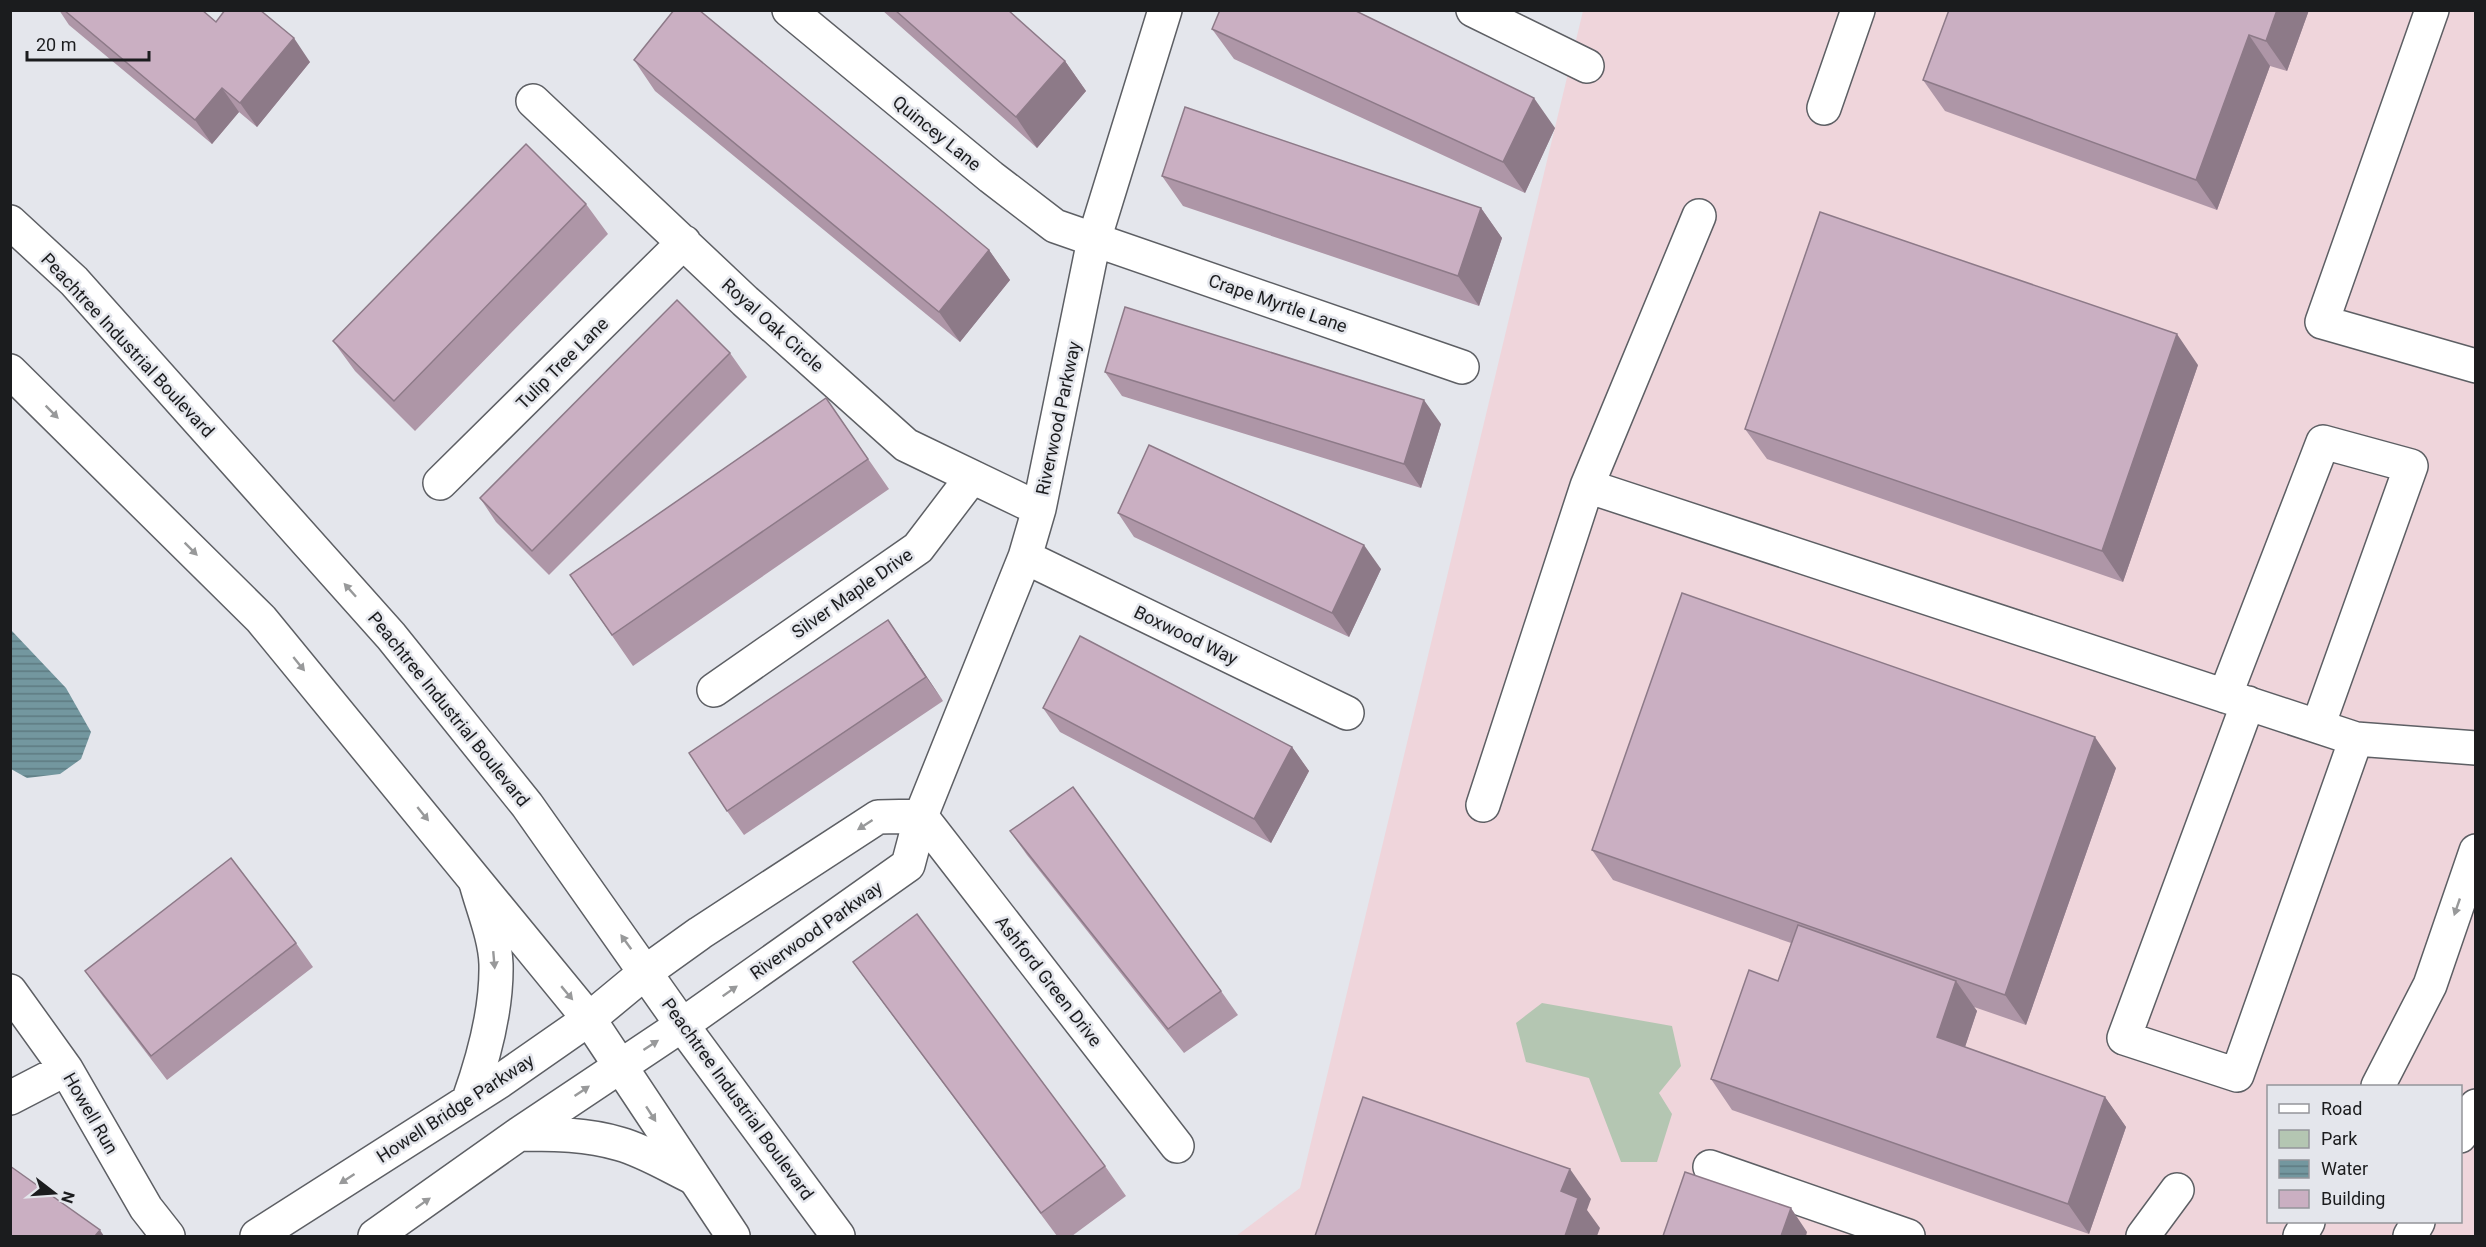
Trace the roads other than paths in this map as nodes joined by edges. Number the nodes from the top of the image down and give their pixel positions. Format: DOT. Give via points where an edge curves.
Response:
graph roads {
  1 [pos="789,10"];
  2 [pos="1165,10"];
  3 [pos="1473,10"];
  4 [pos="1858,10"];
  5 [pos="2432,10"];
  6 [pos="1587,66"];
  7 [pos="533,101"];
  8 [pos="1824,108"];
  9 [pos="1699,216"];
  10 [pos="10,222"];
  11 [pos="1094,240"];
  12 [pos="684,242"];
  13 [pos="2475,366"];
  14 [pos="1462,367"];
  15 [pos="10,371"];
  16 [pos="972,477"];
  17 [pos="440,483"];
  18 [pos="1587,486"];
  19 [pos="1039,509"];
  20 [pos="1025,557"];
  21 [pos="714,690"];
  22 [pos="2237,699"];
  23 [pos="1347,713"];
  24 [pos="2318,726"];
  25 [pos="2356,739"];
  26 [pos="2475,748"];
  27 [pos="1483,805"];
  28 [pos="921,816"];
  29 [pos="2475,851"];
  30 [pos="476,883"];
  31 [pos="647,971"];
  32 [pos="10,991"];
  33 [pos="589,1019"];
  34 [pos="682,1025"];
  35 [pos="619,1066"];
  36 [pos="66,1069"];
  37 [pos="2379,1085"];
  38 [pos="10,1098"];
  39 [pos="470,1100"];
  40 [pos="2475,1106"];
  41 [pos="2462,1132"];
  42 [pos="519,1134"];
  43 [pos="1177,1146"];
  44 [pos="1710,1167"];
  45 [pos="692,1177"];
  46 [pos="2177,1190"];
  47 [pos="1870,1230"];
  48 [pos="168,1236"];
  49 [pos="257,1236"];
  50 [pos="375,1236"];
  51 [pos="733,1236"];
  52 [pos="838,1236"];
  53 [pos="1908,1236"];
  54 [pos="2143,1236"];
  1 -- 11 [label="main road, Quincey Lane" via="1055,226"];
  2 -- 11 [label="main road, Riverwood Parkway"];
  3 -- 6 [label="main road"];
  4 -- 8 [label="main road"];
  5 -- 13 [label="main road" via="2322,322"];
  7 -- 12 [label="main road, Royal Oak Circle"];
  9 -- 18 [label="main road"];
  31 -- 10 [label="main road, Peachtree Industrial Boulevard, one-way" via="527,805 392,636 74,281"];
  11 -- 14 [label="main road, Crape Myrtle Lane"];
  11 -- 19 [label="main road, Riverwood Parkway"];
  12 -- 16 [label="main road, Royal Oak Circle" via="745,302 906,445"];
  12 -- 17 [label="main road, Tulip Tree Lane"];
  15 -- 30 [label="main road, one-way" via="261,619"];
  16 -- 19 [label="main road, Royal Oak Circle"];
  16 -- 21 [label="main road, Silver Maple Drive" via="918,548"];
  18 -- 22 [label="main road"];
  18 -- 27 [label="main road"];
  19 -- 20 [label="main road, Riverwood Parkway"];
  20 -- 23 [label="main road, Boxwood Way"];
  20 -- 28 [label="main road, Riverwood Parkway"];
  22 -- 24 [label="main road"];
  22 -- 24 [label="main road" via="2323,441 2411,465"];
  22 -- 25 [label="main road" via="2124,1038 2237,1075"];
  24 -- 25 [label="main road"];
  25 -- 26 [label="main road"];
  28 -- 31 [label="main road, one-way" via="878,817"];
  34 -- 28 [label="main road, Riverwood Parkway, one-way" via="908,865"];
  28 -- 43 [label="main road, Ashford Green Drive"];
  29 -- 37 [label="main road, one-way" via="2430,985"];
  30 -- 33 [label="main road, one-way"];
  30 -- 39 [label="main road, one-way" via="496,963 492,1011"];
  31 -- 33 [label="main road, Howell Bridge Parkway"];
  31 -- 34 [label="main road, Peachtree Industrial Boulevard"];
  32 -- 36 [label="main road, Howell Run"];
  33 -- 35 [label="main road"];
  33 -- 39 [label="main road, Howell Bridge Parkway"];
  35 -- 34 [label="main road, one-way"];
  34 -- 52 [label="main road, Peachtree Industrial Boulevard"];
  42 -- 35 [label="main road, one-way"];
  35 -- 45 [label="main road, one-way"];
  36 -- 38 [label="main road"];
  36 -- 48 [label="main road, Howell Run" via="146,1208"];
  39 -- 49 [label="main road, Howell Bridge Parkway, one-way"];
  40 -- 41 [label="main road"];
  42 -- 45 [label="main road" via="590,1137 622,1144"];
  50 -- 42 [label="main road, one-way"];
  44 -- 47 [label="main road"];
  45 -- 51 [label="main road"];
  46 -- 54 [label="main road"];
  47 -- 53 [label="main road"];
}
